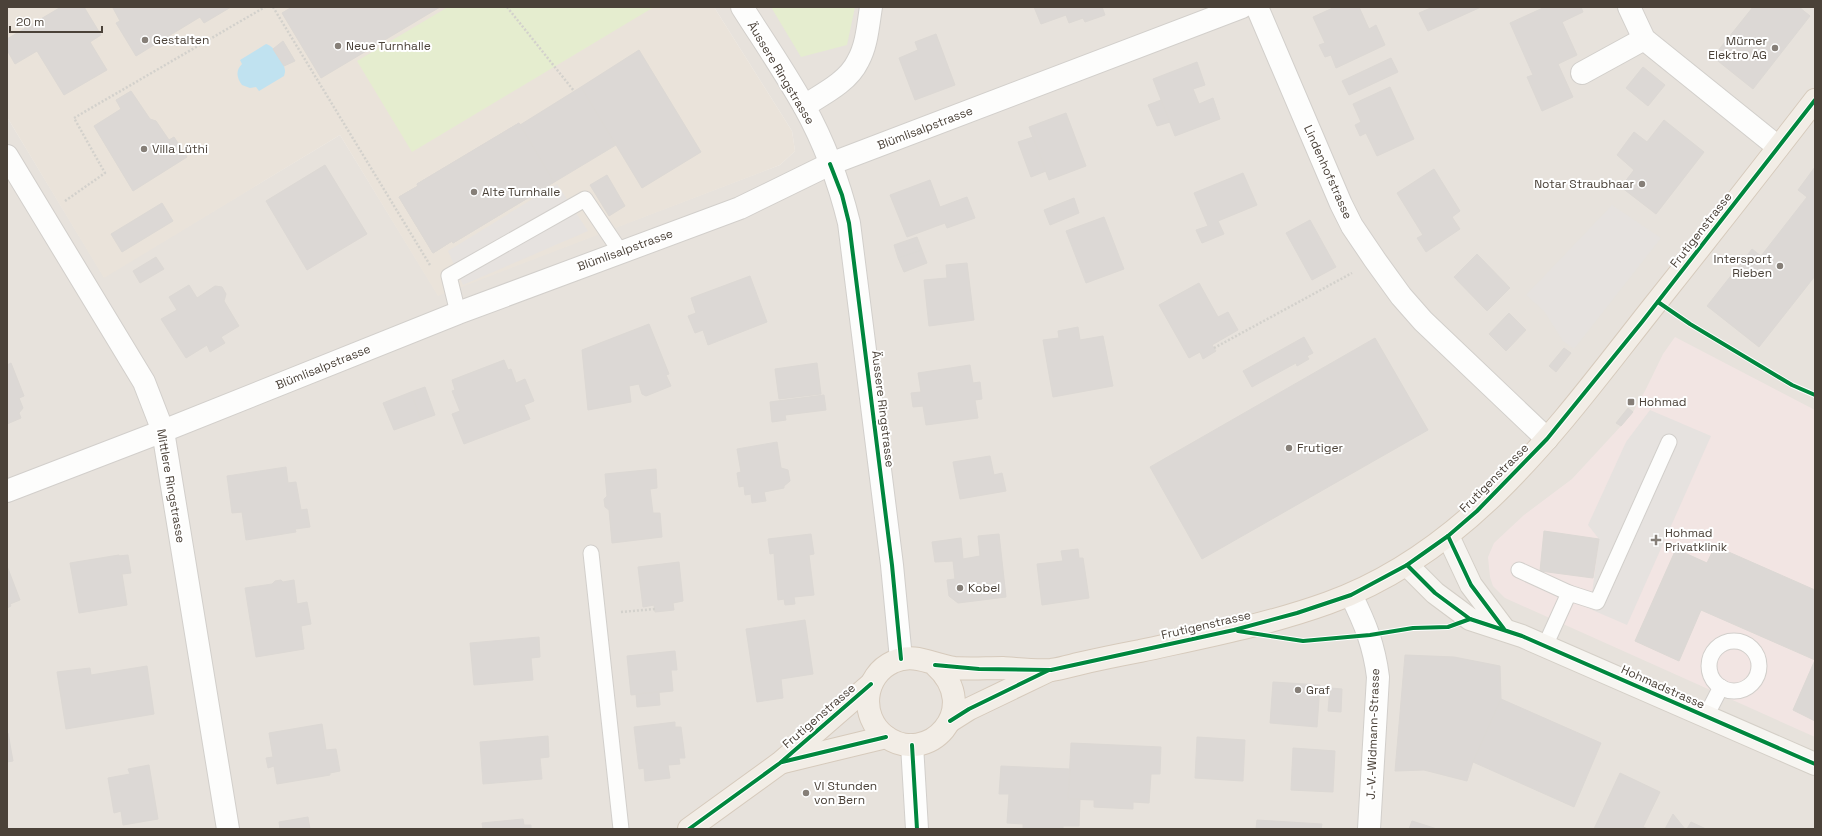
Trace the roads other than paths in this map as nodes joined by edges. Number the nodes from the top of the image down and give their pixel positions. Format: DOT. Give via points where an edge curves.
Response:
graph roads {
  1 [pos="742,7"];
  2 [pos="871,7"];
  3 [pos="1242,7"];
  4 [pos="1257,7"];
  5 [pos="1629,7"];
  6 [pos="1644,39"];
  7 [pos="1582,73"];
  8 [pos="1815,100"];
  9 [pos="804,106"];
  10 [pos="1778,147"];
  11 [pos="7,156"];
  12 [pos="830,164"];
  13 [pos="620,251"];
  14 [pos="458,313"];
  15 [pos="163,431"];
  16 [pos="1547,439"];
  17 [pos="1669,442"];
  18 [pos="7,491"];
  19 [pos="1448,536"];
  20 [pos="591,553"];
  21 [pos="1407,565"];
  22 [pos="1519,570"];
  23 [pos="1569,593"];
  24 [pos="1351,595"];
  25 [pos="1504,629"];
  26 [pos="1545,646"];
  27 [pos="901,659"];
  28 [pos="935,665"];
  29 [pos="1051,670"];
  30 [pos="871,684"];
  31 [pos="1721,687"];
  32 [pos="1706,716"];
  33 [pos="950,721"];
  34 [pos="886,737"];
  35 [pos="912,745"];
  36 [pos="780,763"];
  37 [pos="1815,764"];
  38 [pos="228,829"];
  39 [pos="621,829"];
  40 [pos="689,829"];
  41 [pos="917,829"];
  42 [pos="1369,829"];
  1 -- 9 [label="street, Äussere Ringstrasse"];
  2 -- 9 [label="street" via="858,62 838,85"];
  3 -- 12 [label="street, Blümlisalpstrasse"];
  4 -- 16 [label="street, Lindenhofstrasse" via="1341,204 1375,260 1400,296 1423,321"];
  5 -- 6 [label="street"];
  6 -- 7 [label="street"];
  6 -- 10 [label="street"];
  8 -- 10 [label="main road, Frutigenstrasse"];
  9 -- 12 [label="street, Äussere Ringstrasse"];
  10 -- 16 [label="main road, Frutigenstrasse"];
  11 -- 15 [label="street, Mittlere Ringstrasse" via="144,382"];
  12 -- 13 [label="street, Blümlisalpstrasse" via="740,208"];
  12 -- 27 [label="street, Äussere Ringstrasse" via="849,223 892,565"];
  13 -- 14 [label="street, Blümlisalpstrasse"];
  13 -- 14 [label="lane" via="585,200 449,276"];
  14 -- 15 [label="street, Blümlisalpstrasse"];
  15 -- 18 [label="street, Blümlisalpstrasse"];
  15 -- 38 [label="street, Mittlere Ringstrasse"];
  16 -- 19 [label="main road, Frutigenstrasse" via="1489,500"];
  17 -- 23 [label="lane" via="1597,602"];
  19 -- 21 [label="main road, Frutigenstrasse"];
  19 -- 25 [label="main road, Hohmadstrasse" via="1471,586"];
  20 -- 39 [label="lane"];
  21 -- 24 [label="main road, Frutigenstrasse"];
  21 -- 25 [label="main road, Hohmadstrasse" via="1434,593 1470,619"];
  22 -- 23 [label="lane"];
  23 -- 26 [label="lane"];
  24 -- 29 [label="main road, Frutigenstrasse" via="1234,630"];
  24 -- 42 [label="street, J.-V.-Widmann-Strasse" via="1370,635 1378,677"];
  25 -- 26 [label="main road, Hohmadstrasse"];
  26 -- 32 [label="main road, Hohmadstrasse"];
  27 -- 28 [label="main road" via="918,658"];
  27 -- 30 [label="main road" via="883,668"];
  28 -- 29 [label="main road, Frutigenstrasse" via="974,669"];
  28 -- 33 [label="main road" via="949,680 953,690 954,711"];
  29 -- 33 [label="main road, Frutigenstrasse" via="969,709"];
  30 -- 34 [label="main road" via="868,695 871,719"];
  30 -- 36 [label="main road, Frutigenstrasse"];
  31 -- 32 [label="lane"];
  32 -- 37 [label="main road, Hohmadstrasse"];
  33 -- 35 [label="main road" via="934,738"];
  34 -- 35 [label="main road" via="894,742"];
  34 -- 36 [label="main road, Frutigenstrasse"];
  35 -- 41 [label="street"];
  36 -- 40 [label="main road, Frutigenstrasse"];
}
